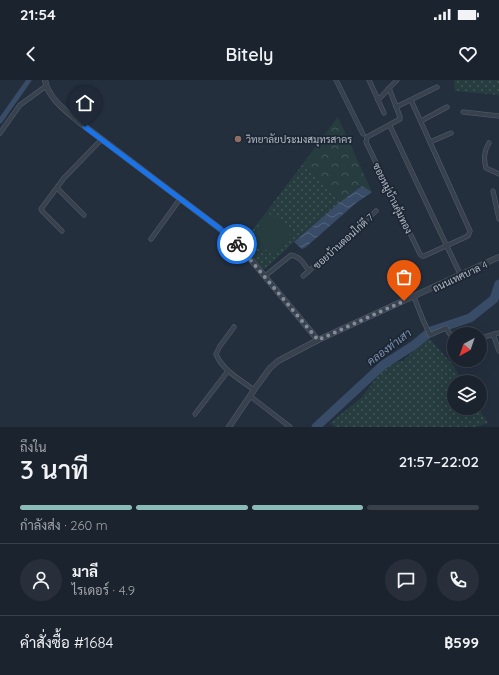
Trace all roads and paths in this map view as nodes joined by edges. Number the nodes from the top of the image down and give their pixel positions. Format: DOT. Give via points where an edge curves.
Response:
graph roads {
  1 [pos="336,80"];
  2 [pos="369,80"];
  3 [pos="396,80"];
  4 [pos="392,82"];
  5 [pos="46,83"];
  6 [pos="437,87"];
  7 [pos="389,88"];
  8 [pos="378,100"];
  9 [pos="412,100"];
  10 [pos="396,107"];
  11 [pos="447,108"];
  12 [pos="384,112"];
  13 [pos="463,112"];
  14 [pos="499,116"];
  15 [pos="421,120"];
  16 [pos="390,126"];
  17 [pos="0,133"];
  18 [pos="451,133"];
  19 [pos="363,134"];
  20 [pos="101,140"];
  21 [pos="430,142"];
  22 [pos="489,143"];
  23 [pos="499,174"];
  24 [pos="56,188"];
  25 [pos="492,191"];
  26 [pos="180,199"];
  27 [pos="376,210"];
  28 [pos="84,215"];
  29 [pos="499,219"];
  30 [pos="62,231"];
  31 [pos="151,239"];
  32 [pos="446,246"];
  33 [pos="499,257"];
  34 [pos="309,271"];
  35 [pos="265,276"];
  36 [pos="303,276"];
  37 [pos="460,276"];
  38 [pos="414,297"];
  39 [pos="234,327"];
  40 [pos="447,330"];
  41 [pos="499,333"];
  42 [pos="494,334"];
  43 [pos="487,336"];
  44 [pos="318,340"];
  45 [pos="499,350"];
  46 [pos="228,371"];
  47 [pos="254,390"];
  48 [pos="250,396"];
  49 [pos="195,414"];
  50 [pos="229,427"];
  51 [pos="290,427"];
  1 -- 19 [label="street"];
  2 -- 8 [label="street"];
  3 -- 4 [label="street"];
  4 -- 7 [label="street"];
  5 -- 17 [label="street" via="22,102"];
  5 -- 20 [label="street" via="58,103"];
  6 -- 9 [label="street"];
  7 -- 8 [label="street"];
  7 -- 10 [label="street"];
  8 -- 12 [label="street"];
  9 -- 10 [label="street"];
  9 -- 15 [label="street, ซอยหมู่บ้านคุ้มทอง"];
  10 -- 16 [label="street" via="400,120"];
  11 -- 15 [label="street"];
  13 -- 14 [label="street"];
  15 -- 21 [label="street, ซอยหมู่บ้านคุ้มทอง"];
  16 -- 32 [label="street"];
  16 -- 32 [label="street, ซอยหมู่บ้านคุ้มทอง" via="368,137 366,142 422,256"];
  18 -- 21 [label="street"];
  20 -- 24 [label="street"];
  20 -- 26 [label="street"];
  21 -- 32 [label="street, ซอยหมู่บ้านคุ้มทอง" via="470,231 468,236"];
  22 -- 23 [label="street" via="484,152 484,163 486,168"];
  24 -- 28 [label="street"];
  24 -- 30 [label="street" via="41,209"];
  25 -- 29 [label="street"];
  26 -- 31 [label="street"];
  26 -- 35 [label="street" via="229,237"];
  27 -- 34 [label="street, ซอยบ้านดอนไก่ดี 7"];
  32 -- 37 [label="street"];
  33 -- 37 [label="street, ถนนเทศบาล 4"];
  34 -- 35 [label="street, ซอยบ้านดอนไก่ดี 7" via="299,258 291,255"];
  34 -- 36 [label="street, ซอยบ้านดอนไก่ดี 7"];
  35 -- 44 [label="street"];
  37 -- 38 [label="street, ถนนเทศบาล 4"];
  38 -- 40 [label="street" via="431,336"];
  38 -- 44 [label="street, ถนนเทศบาล 4"];
  39 -- 46 [label="street" via="216,354"];
  41 -- 42 [label="street"];
  42 -- 43 [label="street"];
  42 -- 45 [label="street"];
  44 -- 47 [label="street, ถนนเทศบาล 4" via="270,368"];
  46 -- 47 [label="street"];
  46 -- 49 [label="street"];
  47 -- 48 [label="street, ถนนเทศบาล 4"];
  48 -- 50 [label="street, ถนนเทศบาล 4"];
  48 -- 51 [label="street"];
}
